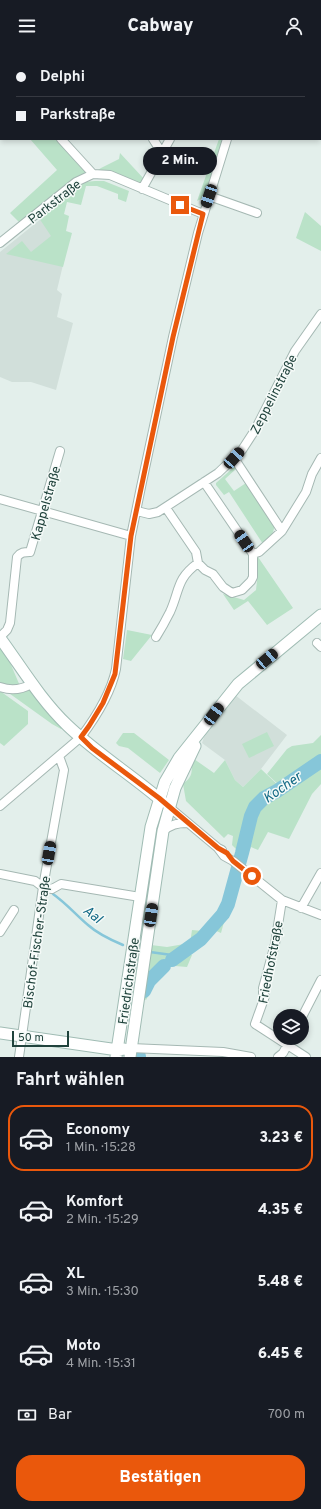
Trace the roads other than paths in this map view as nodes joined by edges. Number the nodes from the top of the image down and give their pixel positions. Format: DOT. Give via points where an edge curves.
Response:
graph roads {
  1 [pos="62,140"];
  2 [pos="154,140"];
  3 [pos="169,140"];
  4 [pos="227,140"];
  5 [pos="162,153"];
  6 [pos="93,174"];
  7 [pos="142,189"];
  8 [pos="209,196"];
  9 [pos="203,214"];
  10 [pos="257,214"];
  11 [pos="0,243"];
  12 [pos="321,314"];
  13 [pos="60,450"];
  14 [pos="234,458"];
  15 [pos="321,458"];
  16 [pos="204,482"];
  17 [pos="0,499"];
  18 [pos="166,508"];
  19 [pos="43,511"];
  20 [pos="137,511"];
  21 [pos="282,531"];
  22 [pos="131,536"];
  23 [pos="253,554"];
  24 [pos="198,563"];
  25 [pos="321,615"];
  26 [pos="0,637"];
  27 [pos="156,637"];
  28 [pos="31,684"];
  29 [pos="0,687"];
  30 [pos="203,729"];
  31 [pos="80,737"];
  32 [pos="59,756"];
  33 [pos="159,798"];
  34 [pos="0,806"];
  35 [pos="169,807"];
  36 [pos="187,823"];
  37 [pos="150,834"];
  38 [pos="162,835"];
  39 [pos="321,873"];
  40 [pos="0,874"];
  41 [pos="43,887"];
  42 [pos="140,897"];
  43 [pos="282,900"];
  44 [pos="301,908"];
  45 [pos="14,910"];
  46 [pos="321,915"];
  47 [pos="0,932"];
  48 [pos="321,980"];
  49 [pos="306,1009"];
  50 [pos="0,1033"];
  51 [pos="273,1034"];
  52 [pos="22,1036"];
  53 [pos="287,1045"];
  54 [pos="292,1045"];
  55 [pos="117,1053"];
  56 [pos="130,1053"];
  57 [pos="210,1055"];
  58 [pos="19,1057"];
  59 [pos="251,1057"];
  60 [pos="278,1057"];
  61 [pos="306,1057"];
  1 -- 6 [label="street"];
  2 -- 5 [label="street"];
  3 -- 5 [label="street"];
  4 -- 8 [label="street"];
  5 -- 7 [label="street"];
  6 -- 7 [label="street, Parkstraße" via="110,176"];
  6 -- 11 [label="street, Parkstraße" via="76,182"];
  7 -- 9 [label="street, Parkstraße"];
  8 -- 9 [label="street"];
  8 -- 10 [label="street"];
  9 -- 20 [label="street" via="173,337"];
  12 -- 14 [label="street, Zeppelinstraße" via="295,351 256,430"];
  13 -- 19 [label="street, Kappelstraße"];
  14 -- 16 [label="street, Zeppelinstraße"];
  14 -- 21 [label="street"];
  15 -- 21 [label="street" via="306,492"];
  16 -- 18 [label="street, Zeppelinstraße"];
  16 -- 23 [label="street"];
  17 -- 19 [label="street"];
  18 -- 20 [label="street, Zeppelinstraße" via="149,514"];
  18 -- 24 [label="street" via="196,552"];
  19 -- 22 [label="street"];
  19 -- 26 [label="street, Kappelstraße" via="30,552 17,556 10,623"];
  20 -- 22 [label="street"];
  21 -- 23 [label="street" via="260,552"];
  22 -- 31 [label="street" via="115,674 103,703"];
  23 -- 24 [label="street" via="251,582 242,590 232,593"];
  24 -- 27 [label="street" via="182,578 170,612"];
  25 -- 30 [label="main road, Friedrichstraße" via="238,684"];
  26 -- 28 [label="main road, Friedhofstraße"];
  28 -- 29 [label="street" via="14,690"];
  28 -- 31 [label="main road, Friedhofstraße" via="56,714"];
  30 -- 33 [label="main road, Friedrichstraße" via="172,768"];
  30 -- 35 [label="main road, Friedrichstraße"];
  31 -- 32 [label="street"];
  31 -- 33 [label="main road, Friedhofstraße"];
  32 -- 34 [label="street"];
  32 -- 41 [label="street, Bischof-Fischer-Straße" via="64,770"];
  33 -- 35 [label="main road, Friedhofstraße"];
  33 -- 37 [label="main road, Friedrichstraße"];
  35 -- 36 [label="street, Friedhofstraße"];
  35 -- 38 [label="main road, Friedrichstraße"];
  36 -- 38 [label="street" via="169,826"];
  36 -- 43 [label="street, Friedhofstraße" via="224,856"];
  37 -- 38 [label="main road" via="155,831"];
  37 -- 42 [label="main road, Friedrichstraße"];
  38 -- 56 [label="main road, Friedrichstraße"];
  39 -- 44 [label="street"];
  40 -- 41 [label="street" via="35,881"];
  41 -- 42 [label="street" via="52,889 61,884"];
  41 -- 52 [label="street, Bischof-Fischer-Straße"];
  42 -- 55 [label="main road, Friedrichstraße"];
  43 -- 44 [label="street, Friedhofstraße"];
  43 -- 51 [label="street, Friedhofstraße" via="275,944 263,988 266,996 255,1024"];
  44 -- 46 [label="street, Friedhofstraße"];
  45 -- 47 [label="street"];
  48 -- 49 [label="street"];
  50 -- 52 [label="main road"];
  52 -- 55 [label="main road"];
  52 -- 58 [label="street, Bischof-Fischer-Straße"];
  53 -- 60 [label="street"];
  54 -- 61 [label="street"];
  55 -- 56 [label="main road"];
  56 -- 57 [label="street"];
  57 -- 59 [label="street" via="240,1054"];
}
